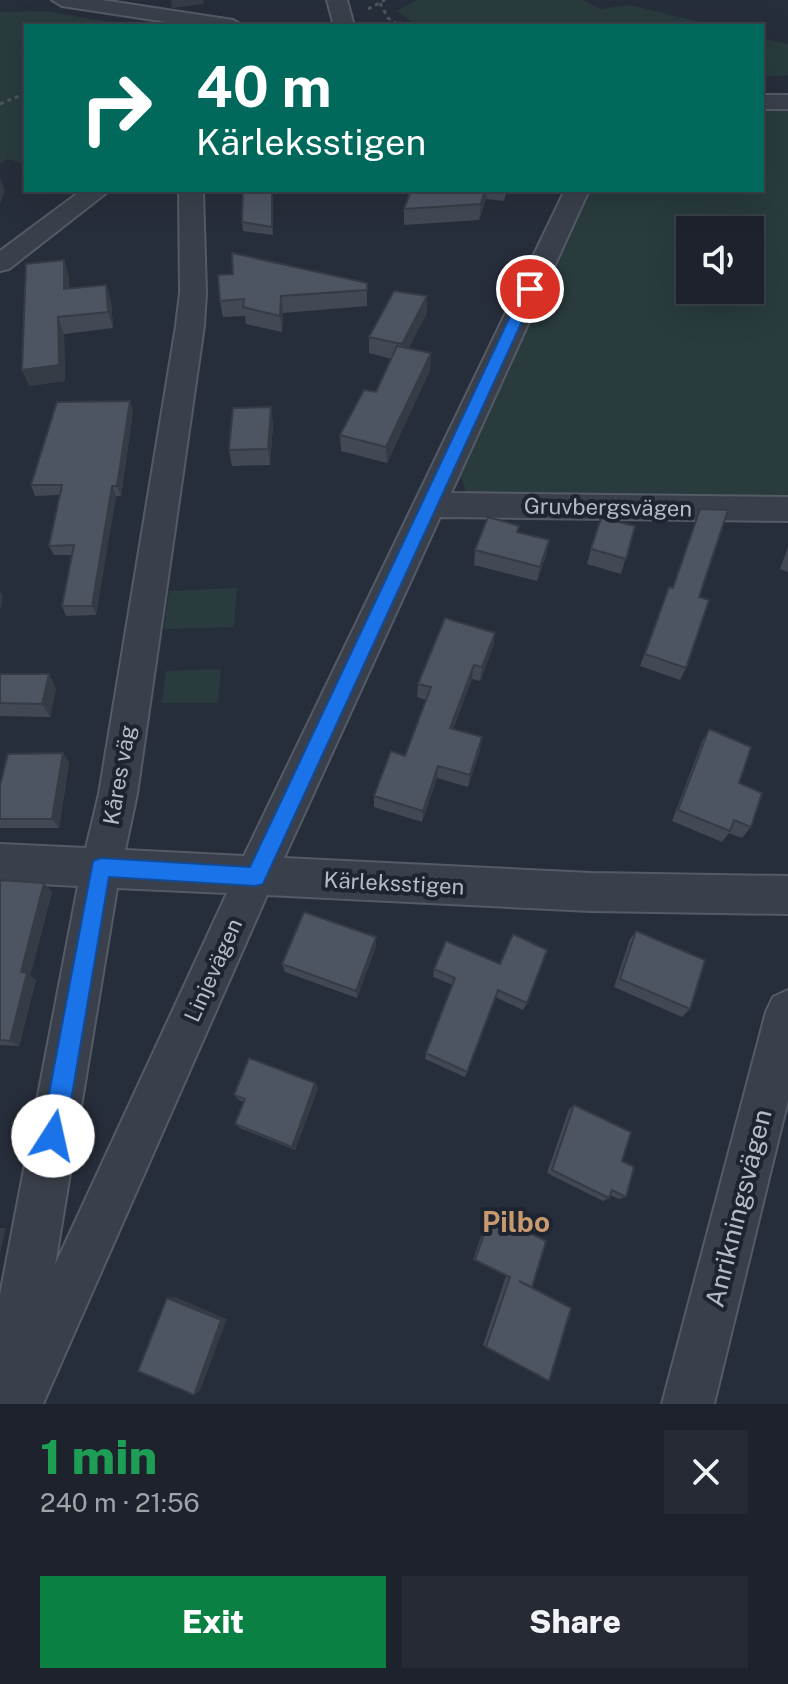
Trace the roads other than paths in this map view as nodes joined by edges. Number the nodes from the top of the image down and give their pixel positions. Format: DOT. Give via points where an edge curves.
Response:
graph roads {
  1 [pos="62,0"];
  2 [pos="220,24"];
  3 [pos="764,102"];
  4 [pos="788,102"];
  5 [pos="95,192"];
  6 [pos="191,192"];
  7 [pos="576,192"];
  8 [pos="0,263"];
  9 [pos="428,505"];
  10 [pos="788,509"];
  11 [pos="0,863"];
  12 [pos="101,867"];
  13 [pos="255,877"];
  14 [pos="788,895"];
  15 [pos="788,1012"];
  16 [pos="5,1404"];
  17 [pos="17,1404"];
  18 [pos="688,1404"];
  1 -- 2 [label="street"];
  3 -- 4 [label="street"];
  5 -- 8 [label="street"];
  6 -- 12 [label="street, Kåres väg" via="193,293 188,342 118,794"];
  7 -- 9 [label="street, Linjevägen"];
  9 -- 10 [label="street, Gruvbergsvägen"];
  9 -- 13 [label="street, Linjevägen"];
  11 -- 12 [label="street, Kärleksstigen"];
  12 -- 13 [label="street, Kärleksstigen"];
  12 -- 16 [label="street, Kåres väg"];
  13 -- 14 [label="street, Kärleksstigen"];
  13 -- 17 [label="street, Linjevägen"];
  15 -- 18 [label="street, Anrikningsvägen"];
}
